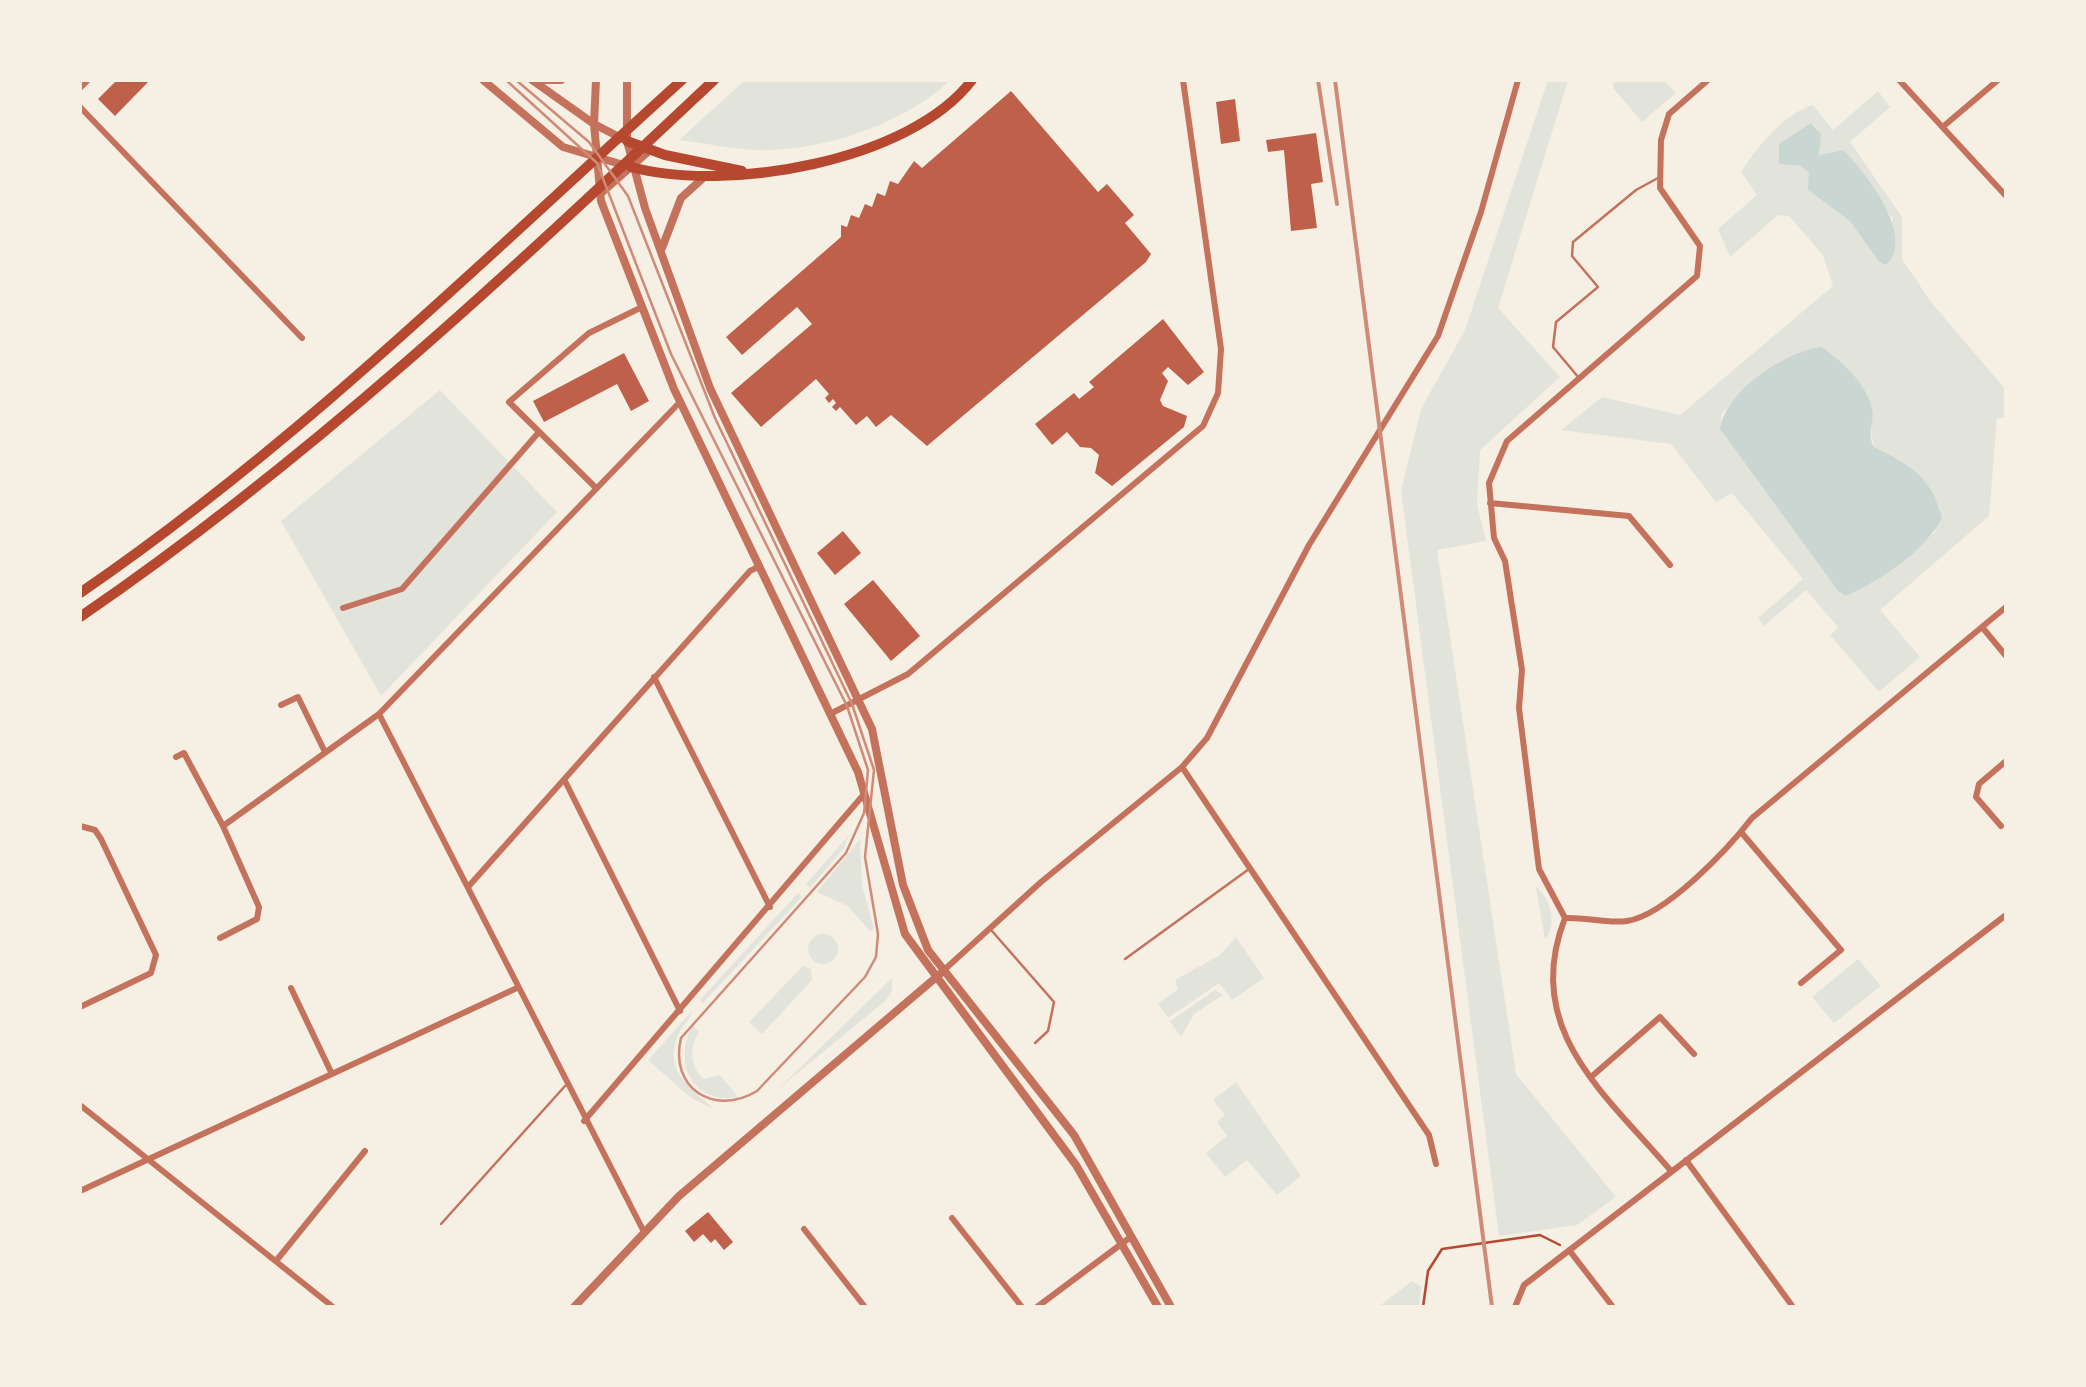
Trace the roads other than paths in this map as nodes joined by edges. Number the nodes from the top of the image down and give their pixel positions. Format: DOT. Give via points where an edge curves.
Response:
graph roads {
  1 [pos="88,80"];
  2 [pos="482,80"];
  3 [pos="536,80"];
  4 [pos="562,80"];
  5 [pos="596,80"];
  6 [pos="626,80"];
  7 [pos="682,80"];
  8 [pos="714,80"];
  9 [pos="972,80"];
  10 [pos="1183,80"];
  11 [pos="1518,80"];
  12 [pos="1708,80"];
  13 [pos="1899,80"];
  14 [pos="1998,80"];
  15 [pos="80,88"];
  16 [pos="80,107"];
  17 [pos="594,124"];
  18 [pos="1945,126"];
  19 [pos="627,141"];
  20 [pos="650,150"];
  21 [pos="596,158"];
  22 [pos="631,167"];
  23 [pos="755,173"];
  24 [pos="1659,178"];
  25 [pos="702,179"];
  26 [pos="600,194"];
  27 [pos="2006,196"];
  28 [pos="661,252"];
  29 [pos="640,308"];
  30 [pos="302,338"];
  31 [pos="1580,379"];
  32 [pos="680,402"];
  33 [pos="539,432"];
  34 [pos="594,487"];
  35 [pos="1490,503"];
  36 [pos="1670,565"];
  37 [pos="761,566"];
  38 [pos="80,593"];
  39 [pos="2006,607"];
  40 [pos="343,608"];
  41 [pos="80,618"];
  42 [pos="1982,627"];
  43 [pos="2006,656"];
  44 [pos="654,677"];
  45 [pos="861,700"];
  46 [pos="281,706"];
  47 [pos="832,713"];
  48 [pos="379,714"];
  49 [pos="325,752"];
  50 [pos="176,758"];
  51 [pos="2006,761"];
  52 [pos="1182,767"];
  53 [pos="565,781"];
  54 [pos="866,792"];
  55 [pos="80,826"];
  56 [pos="223,826"];
  57 [pos="2000,826"];
  58 [pos="1741,832"];
  59 [pos="1250,868"];
  60 [pos="468,887"];
  61 [pos="770,908"];
  62 [pos="2006,915"];
  63 [pos="1566,918"];
  64 [pos="991,930"];
  65 [pos="220,938"];
  66 [pos="1125,959"];
  67 [pos="944,970"];
  68 [pos="936,978"];
  69 [pos="1801,983"];
  70 [pos="292,988"];
  71 [pos="517,988"];
  72 [pos="80,1007"];
  73 [pos="680,1011"];
  74 [pos="1035,1043"];
  75 [pos="1694,1054"];
  76 [pos="331,1072"];
  77 [pos="1591,1077"];
  78 [pos="566,1085"];
  79 [pos="80,1106"];
  80 [pos="584,1121"];
  81 [pos="365,1151"];
  82 [pos="145,1158"];
  83 [pos="1686,1160"];
  84 [pos="1436,1164"];
  85 [pos="1671,1171"];
  86 [pos="80,1191"];
  87 [pos="952,1218"];
  88 [pos="441,1224"];
  89 [pos="804,1229"];
  90 [pos="643,1230"];
  91 [pos="1133,1236"];
  92 [pos="1122,1242"];
  93 [pos="1569,1250"];
  94 [pos="276,1261"];
  95 [pos="333,1307"];
  96 [pos="574,1307"];
  97 [pos="864,1307"];
  98 [pos="1022,1307"];
  99 [pos="1037,1307"];
  100 [pos="1158,1307"];
  101 [pos="1171,1307"];
  102 [pos="1515,1307"];
  103 [pos="1613,1307"];
  104 [pos="1792,1307"];
  1 -- 15 [label="street"];
  2 -- 21 [label="street" via="563,147"];
  3 -- 4 [label="street"];
  3 -- 17 [label="street"];
  5 -- 17 [label="street"];
  6 -- 19 [label="street"];
  7 -- 38 [label="highway" via="315,415"];
  8 -- 41 [label="highway" via="312,444"];
  9 -- 23 [label="highway" via="941,109 891,138 814,164"];
  10 -- 45 [label="street" via="1221,349 1218,393 1203,426 908,674"];
  11 -- 52 [label="street" via="1482,212 1438,336 1310,545 1234,693"];
  12 -- 24 [label="street" via="1669,114"];
  13 -- 18 [label="street"];
  14 -- 18 [label="street"];
  16 -- 30 [label="street"];
  17 -- 19 [label="street"];
  17 -- 21 [label="street"];
  18 -- 27 [label="street"];
  19 -- 20 [label="highway"];
  19 -- 22 [label="street"];
  20 -- 22 [label="street"];
  20 -- 23 [label="highway"];
  21 -- 22 [label="street"];
  21 -- 26 [label="street"];
  22 -- 25 [label="highway"];
  22 -- 26 [label="street"];
  22 -- 28 [label="street"];
  23 -- 25 [label="highway"];
  24 -- 31 [label="street" via="1666,202 1700,246 1697,276"];
  24 -- 31 [label="lane" via="1574,242 1572,256 1598,286 1556,322 1553,347"];
  25 -- 28 [label="street" via="681,198"];
  26 -- 29 [label="street"];
  28 -- 45 [label="street" via="710,388"];
  29 -- 32 [label="street"];
  29 -- 33 [label="street" via="589,334 509,402"];
  31 -- 35 [label="street" via="1507,442 1489,482"];
  32 -- 34 [label="street"];
  32 -- 37 [label="street"];
  33 -- 34 [label="street"];
  33 -- 40 [label="street" via="402,588"];
  34 -- 48 [label="street"];
  35 -- 36 [label="street" via="1629,516"];
  35 -- 63 [label="street" via="1522,670 1519,708 1539,869"];
  37 -- 44 [label="street"];
  37 -- 47 [label="street"];
  39 -- 42 [label="street"];
  42 -- 43 [label="street"];
  42 -- 58 [label="street"];
  44 -- 53 [label="street"];
  44 -- 61 [label="street"];
  45 -- 47 [label="street"];
  45 -- 67 [label="street" via="879,755 911,914"];
  46 -- 49 [label="street" via="298,696"];
  47 -- 54 [label="street"];
  48 -- 49 [label="street"];
  48 -- 60 [label="street"];
  49 -- 56 [label="street"];
  50 -- 56 [label="street" via="184,753"];
  51 -- 57 [label="street" via="1979,784 1976,797"];
  52 -- 59 [label="street"];
  52 -- 64 [label="street"];
  53 -- 60 [label="street"];
  53 -- 73 [label="street"];
  54 -- 61 [label="street"];
  54 -- 68 [label="street" via="900,922"];
  55 -- 72 [label="street" via="102,839 156,955 150,973"];
  56 -- 65 [label="street" via="259,907 257,919"];
  58 -- 63 [label="street" via="1645,915 1614,922"];
  58 -- 69 [label="street" via="1840,950"];
  59 -- 66 [label="lane"];
  59 -- 84 [label="street" via="1429,1136"];
  60 -- 71 [label="street"];
  61 -- 73 [label="street"];
  62 -- 83 [label="street"];
  63 -- 77 [label="street" via="1552,956 1560,1031"];
  64 -- 67 [label="street"];
  64 -- 74 [label="lane" via="1054,1002 1048,1031"];
  67 -- 68 [label="street"];
  67 -- 91 [label="street" via="1074,1135"];
  68 -- 90 [label="street"];
  68 -- 92 [label="street" via="1027,1094"];
  70 -- 76 [label="street"];
  71 -- 76 [label="street"];
  71 -- 78 [label="street"];
  73 -- 80 [label="street"];
  75 -- 77 [label="street" via="1660,1017"];
  76 -- 82 [label="street"];
  77 -- 85 [label="street"];
  78 -- 80 [label="street"];
  78 -- 88 [label="lane"];
  79 -- 82 [label="street"];
  80 -- 90 [label="street"];
  81 -- 94 [label="street"];
  82 -- 86 [label="street"];
  82 -- 94 [label="street"];
  83 -- 85 [label="street"];
  83 -- 104 [label="street"];
  85 -- 93 [label="street"];
  87 -- 98 [label="street"];
  89 -- 97 [label="street"];
  90 -- 96 [label="street"];
  91 -- 92 [label="street"];
  91 -- 101 [label="street"];
  92 -- 99 [label="street"];
  92 -- 100 [label="street"];
  93 -- 102 [label="street" via="1524,1286"];
  93 -- 103 [label="street"];
  94 -- 95 [label="street"];
}
